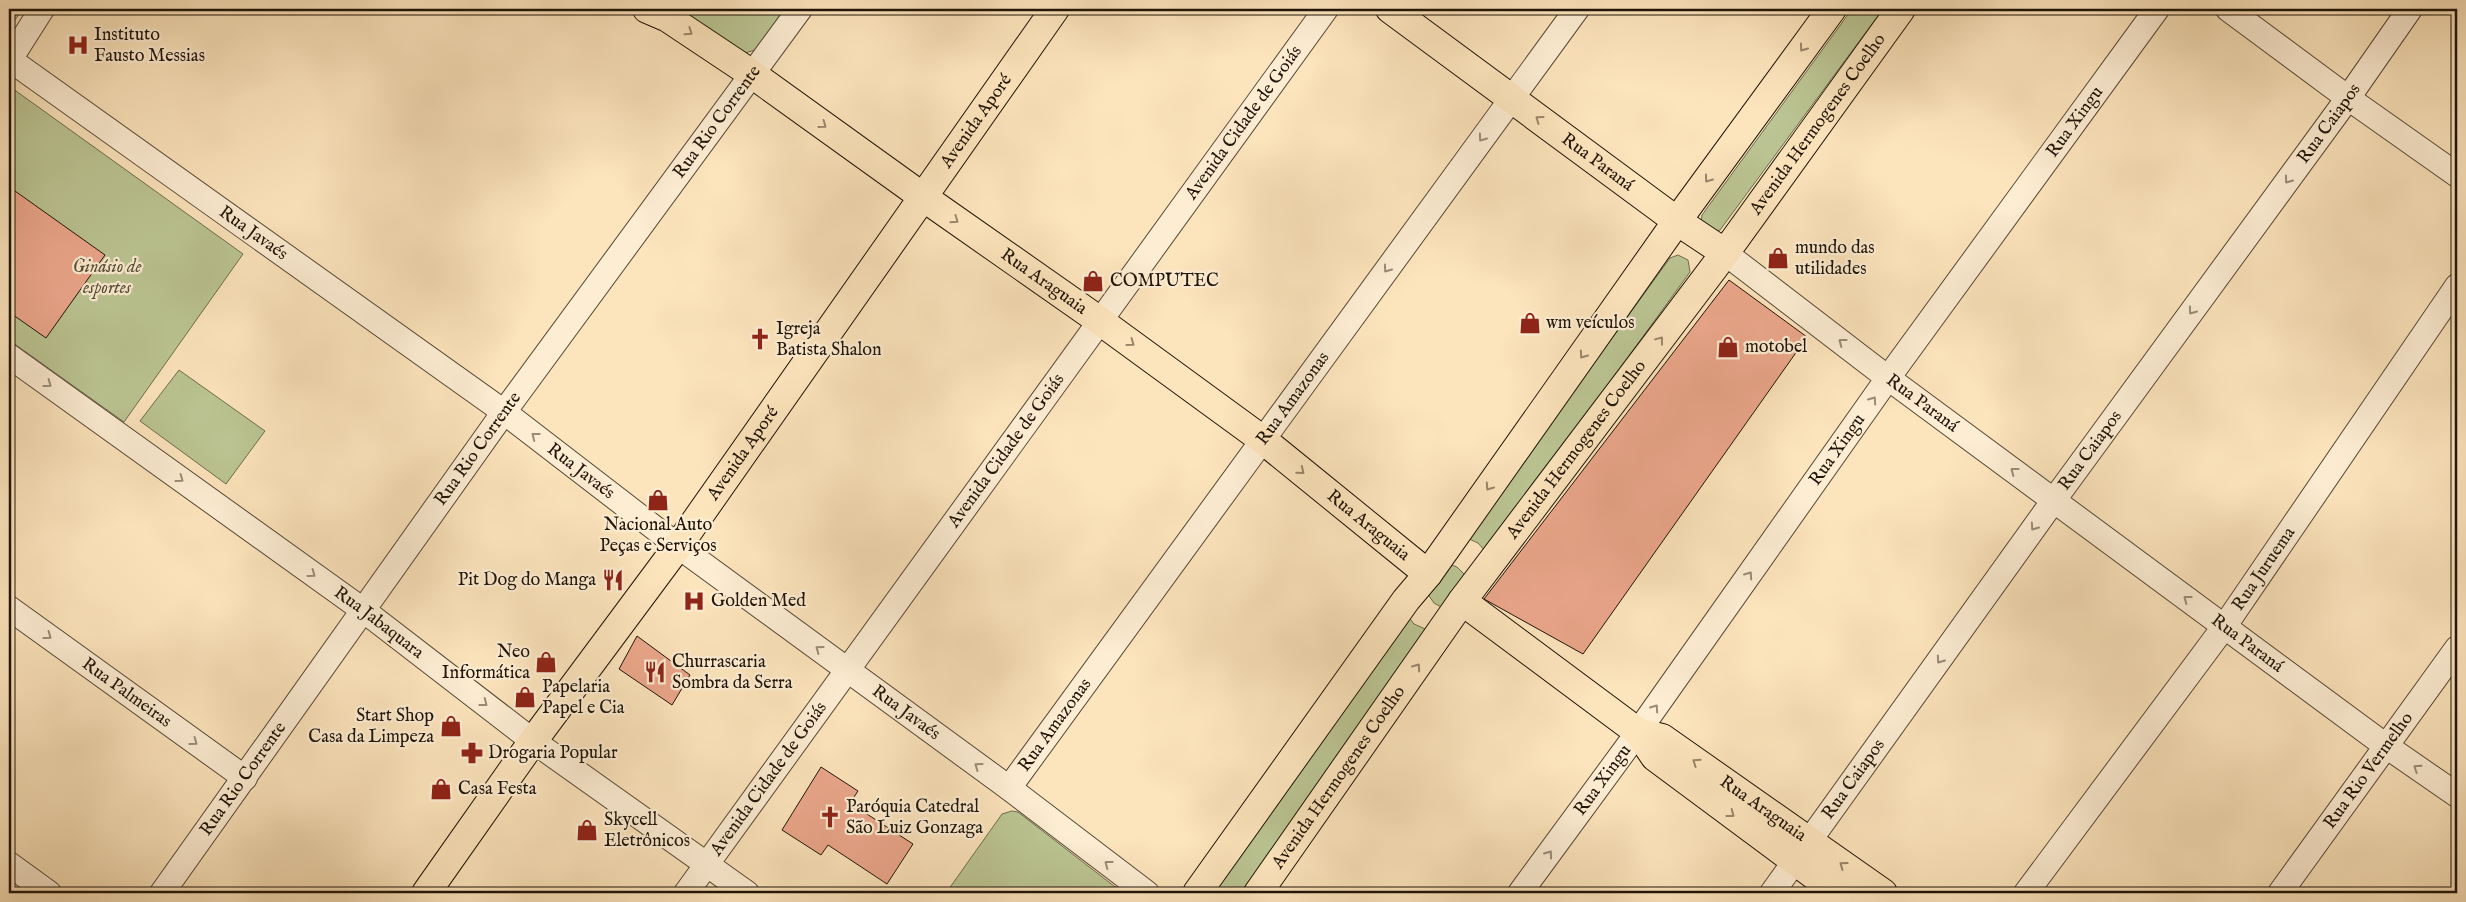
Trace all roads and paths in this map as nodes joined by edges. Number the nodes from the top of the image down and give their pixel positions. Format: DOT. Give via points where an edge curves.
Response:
graph roads {
  1 [pos="42,9"];
  2 [pos="647,9"];
  3 [pos="800,9"];
  4 [pos="1055,9"];
  5 [pos="1326,9"];
  6 [pos="1390,9"];
  7 [pos="1577,9"];
  8 [pos="1832,9"];
  9 [pos="1901,9"];
  10 [pos="2157,9"];
  11 [pos="2228,9"];
  12 [pos="2410,9"];
  13 [pos="9,60"];
  14 [pos="752,74"];
  15 [pos="1511,98"];
  16 [pos="2348,98"];
  17 [pos="2457,175"];
  18 [pos="922,197"];
  19 [pos="1677,221"];
  20 [pos="1726,253"];
  21 [pos="2457,286"];
  22 [pos="1100,321"];
  23 [pos="9,356"];
  24 [pos="1888,378"];
  25 [pos="504,412"];
  26 [pos="1263,440"];
  27 [pos="2054,500"];
  28 [pos="678,546"];
  29 [pos="1428,574"];
  30 [pos="1462,601"];
  31 [pos="9,608"];
  32 [pos="363,610"];
  33 [pos="2224,627"];
  34 [pos="2457,648"];
  35 [pos="848,669"];
  36 [pos="1638,732"];
  37 [pos="533,741"];
  38 [pos="2386,746"];
  39 [pos="245,778"];
  40 [pos="1009,788"];
  41 [pos="2457,795"];
  42 [pos="1803,852"];
  43 [pos="707,863"];
  44 [pos="9,864"];
  45 [pos="49,893"];
  46 [pos="162,893"];
  47 [pos="426,893"];
  48 [pos="686,893"];
  49 [pos="747,893"];
  50 [pos="1147,893"];
  51 [pos="1197,893"];
  52 [pos="1258,893"];
  53 [pos="1520,893"];
  54 [pos="1772,893"];
  55 [pos="1838,893"];
  56 [pos="1882,893"];
  57 [pos="2026,893"];
  58 [pos="2280,893"];
  1 -- 13 [label="street"];
  2 -- 14 [label="main road, Rua Araguaia, one-way" via="668,18"];
  3 -- 14 [label="street, Rua Rio Corrente"];
  4 -- 18 [label="main road, Avenida Aporé"];
  5 -- 22 [label="street, Avenida Cidade de Goiás"];
  6 -- 15 [label="main road, Rua Paraná"];
  7 -- 15 [label="street, Rua Amazonas"];
  8 -- 19 [label="main road, one-way"];
  9 -- 20 [label="main road, Avenida Hermogenes Coelho"];
  10 -- 24 [label="street, Rua Xingu"];
  11 -- 16 [label="street"];
  12 -- 16 [label="street, Rua Caiapos"];
  13 -- 25 [label="street, Rua Javaés"];
  14 -- 18 [label="main road, Rua Araguaia, one-way"];
  14 -- 25 [label="street, Rua Rio Corrente"];
  19 -- 15 [label="main road, Rua Paraná, one-way"];
  15 -- 26 [label="street, Rua Amazonas, one-way"];
  16 -- 17 [label="street"];
  16 -- 27 [label="street, Rua Caiapos, one-way"];
  18 -- 22 [label="main road, Rua Araguaia, one-way"];
  18 -- 28 [label="main road, Avenida Aporé"];
  19 -- 20 [label="main road, Rua Paraná"];
  19 -- 29 [label="main road, one-way"];
  24 -- 20 [label="street, Rua Paraná, one-way"];
  30 -- 20 [label="main road, Avenida Hermogenes Coelho, one-way"];
  21 -- 33 [label="street, Rua Juruema"];
  22 -- 26 [label="main road, Rua Araguaia, one-way"];
  22 -- 35 [label="street, Avenida Cidade de Goiás"];
  23 -- 32 [label="street, Rua Jabaquara, one-way"];
  27 -- 24 [label="street, Rua Paraná, one-way"];
  36 -- 24 [label="street, Rua Xingu, one-way"];
  28 -- 25 [label="street, Rua Javaés, one-way"];
  25 -- 32 [label="street, Rua Rio Corrente"];
  26 -- 29 [label="main road, Rua Araguaia, one-way"];
  26 -- 40 [label="street, Rua Amazonas"];
  33 -- 27 [label="street, Rua Paraná, one-way"];
  27 -- 42 [label="street, Rua Caiapos, one-way"];
  35 -- 28 [label="street, Rua Javaés, one-way"];
  28 -- 37 [label="main road, Avenida Aporé"];
  29 -- 30 [label="main road" via="1441,565 1449,564 1462,570 1468,588"];
  29 -- 51 [label="main road" via="1400,608"];
  30 -- 36 [label="main road, Rua Araguaia"];
  52 -- 30 [label="main road, Avenida Hermogenes Coelho, one-way"];
  31 -- 39 [label="street, Rua Palmeiras, one-way"];
  32 -- 37 [label="street, Rua Jabaquara, one-way"];
  32 -- 39 [label="street, Rua Rio Corrente"];
  33 -- 38 [label="street, Rua Paraná"];
  33 -- 57 [label="street, Rua Juruema"];
  34 -- 38 [label="street, Rua Rio Vermelho"];
  40 -- 35 [label="street, Rua Javaés, one-way"];
  35 -- 43 [label="street, Avenida Cidade de Goiás"];
  36 -- 42 [label="main road, Rua Araguaia" via="1662,738"];
  53 -- 36 [label="street, Rua Xingu, one-way"];
  37 -- 43 [label="street, Rua Jabaquara"];
  37 -- 47 [label="main road, Avenida Aporé"];
  41 -- 38 [label="street, Rua Paraná, one-way"];
  38 -- 58 [label="street, Rua Rio Vermelho"];
  39 -- 46 [label="street, Rua Rio Corrente"];
  50 -- 40 [label="street, Rua Javaés, one-way"];
  42 -- 54 [label="street, Rua Caiapos"];
  42 -- 55 [label="main road, Rua Araguaia"];
  56 -- 42 [label="main road, Rua Araguaia, one-way"];
  43 -- 48 [label="street, Avenida Cidade de Goiás"];
  43 -- 49 [label="street, Rua Jabaquara"];
  44 -- 45 [label="street"];
}
